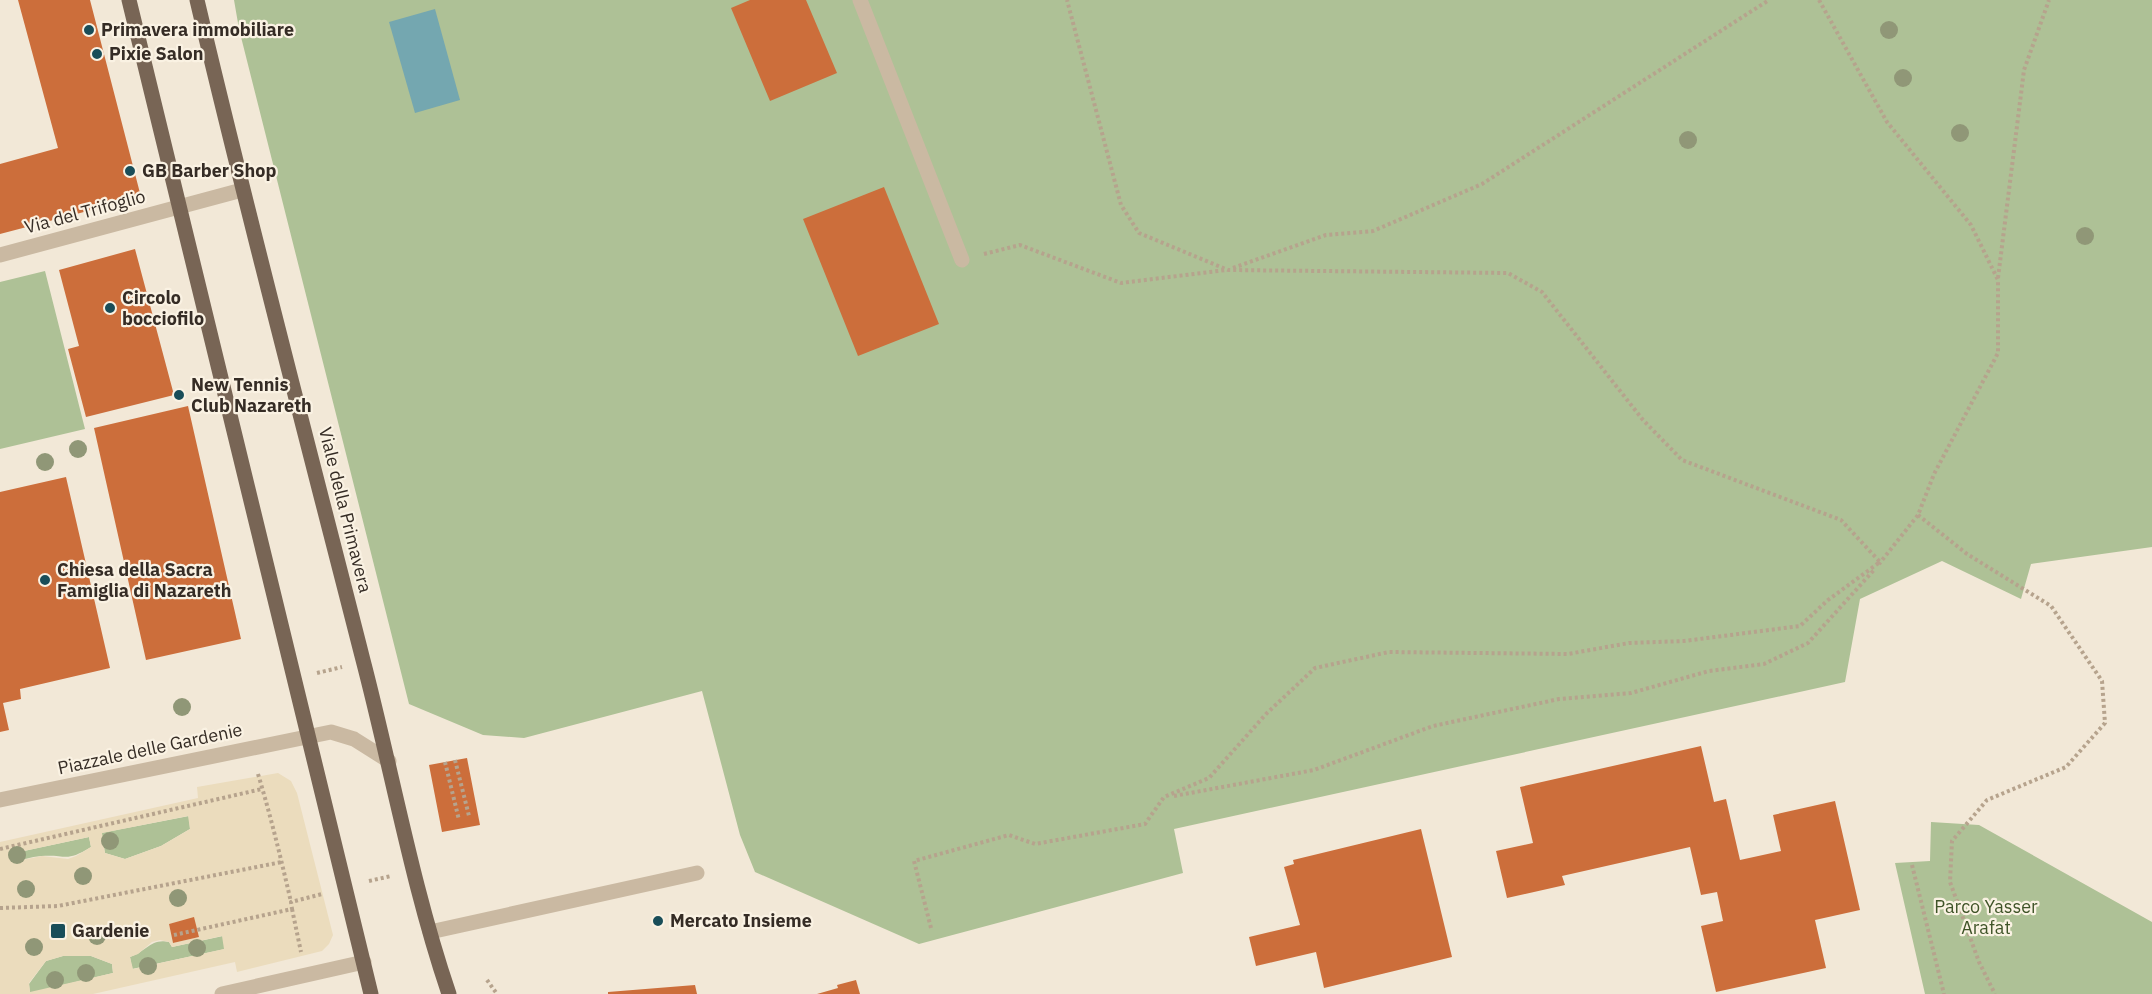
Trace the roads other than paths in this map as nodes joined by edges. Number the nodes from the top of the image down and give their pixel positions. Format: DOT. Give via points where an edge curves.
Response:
graph roads {
  1 [pos="129,0"];
  2 [pos="197,0"];
  3 [pos="860,0"];
  4 [pos="242,190"];
  5 [pos="180,208"];
  6 [pos="0,255"];
  7 [pos="962,260"];
  8 [pos="308,735"];
  9 [pos="389,762"];
  10 [pos="0,800"];
  11 [pos="697,873"];
  12 [pos="430,932"];
  13 [pos="364,962"];
  14 [pos="222,994"];
  15 [pos="371,994"];
  16 [pos="449,994"];
  1 -- 5 [label="main road"];
  2 -- 4 [label="main road, Viale della Primavera"];
  3 -- 7 [label="street"];
  4 -- 5 [label="street, Via del Trifoglio"];
  4 -- 9 [label="main road, Viale della Primavera"];
  5 -- 6 [label="street, Via del Trifoglio"];
  5 -- 8 [label="main road"];
  8 -- 9 [label="street, Piazzale delle Gardenie" via="338,732"];
  8 -- 10 [label="street, Piazzale delle Gardenie"];
  8 -- 13 [label="main road"];
  9 -- 12 [label="main road, Viale della Primavera"];
  11 -- 12 [label="street"];
  12 -- 16 [label="main road, Viale della Primavera"];
  13 -- 14 [label="street"];
  13 -- 15 [label="main road"];
}
